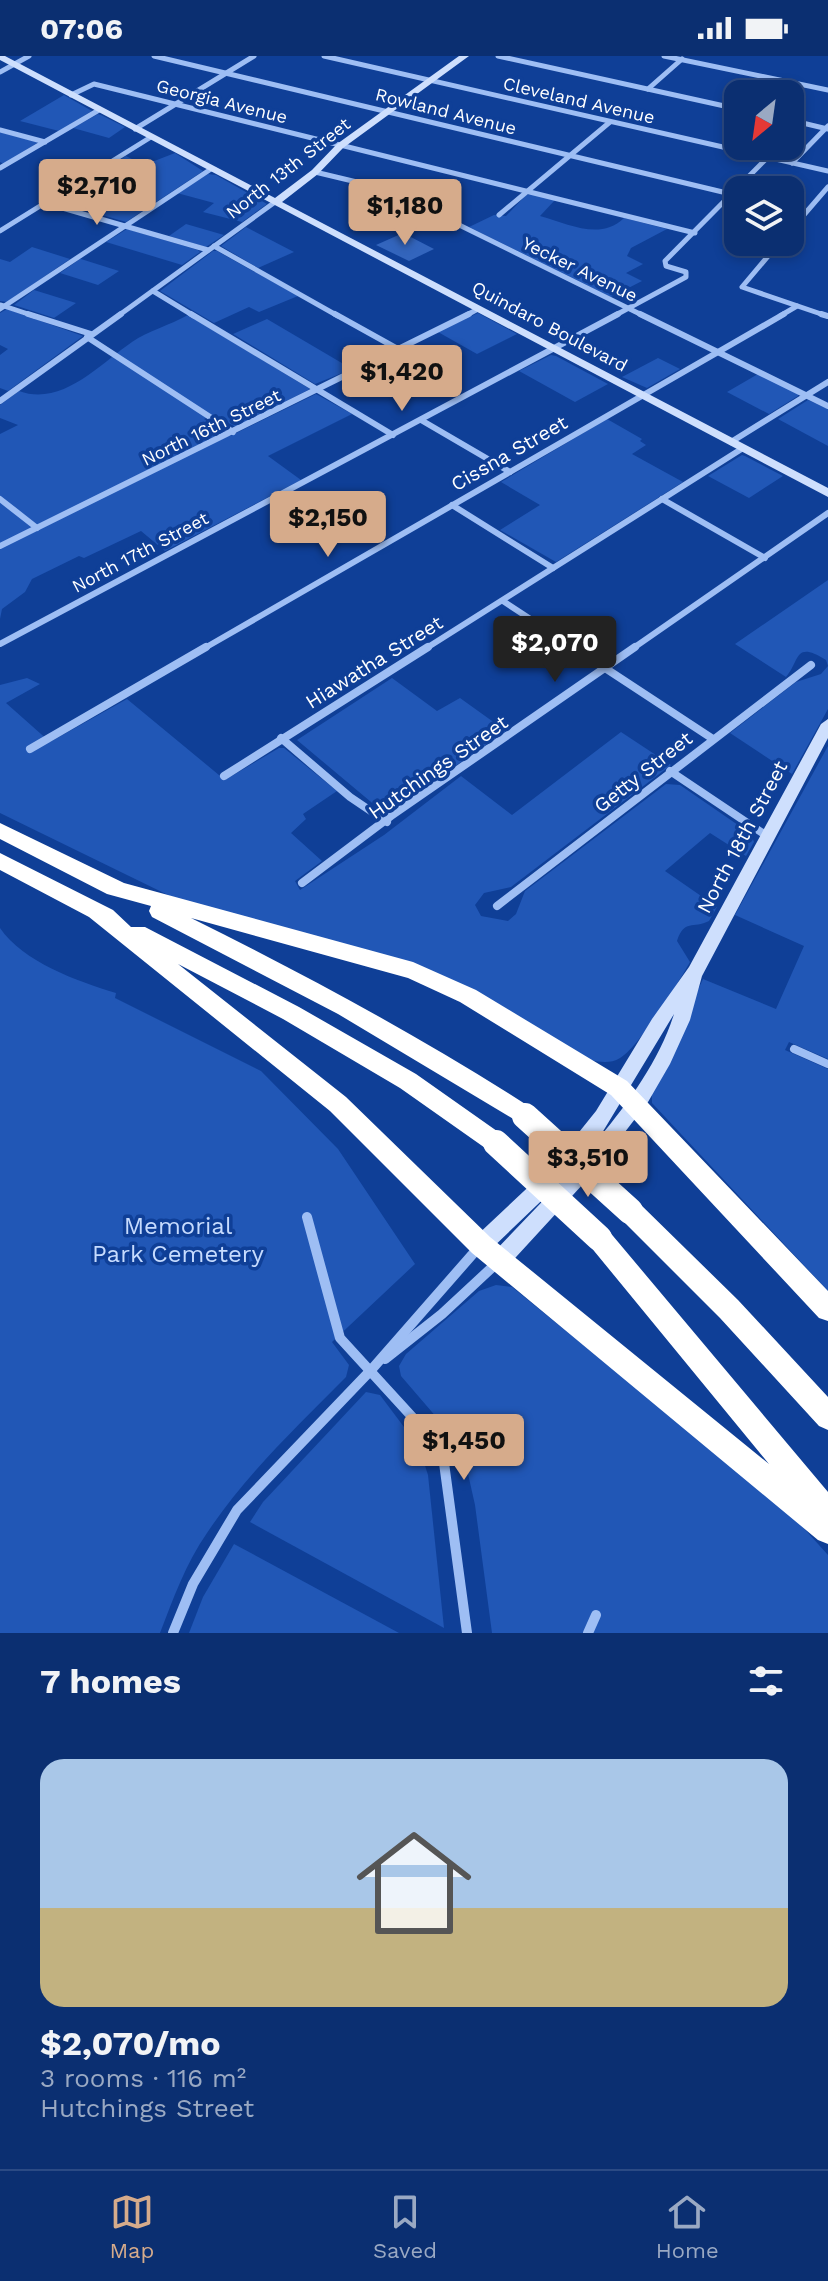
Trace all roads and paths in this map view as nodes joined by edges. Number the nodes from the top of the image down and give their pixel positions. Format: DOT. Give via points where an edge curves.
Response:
graph roads {
  1 [pos="29,56"];
  2 [pos="154,56"];
  3 [pos="254,56"];
  4 [pos="324,56"];
  5 [pos="465,56"];
  6 [pos="498,56"];
  7 [pos="664,56"];
  8 [pos="0,57"];
  9 [pos="684,58"];
  10 [pos="13,64"];
  11 [pos="0,72"];
  12 [pos="226,73"];
  13 [pos="430,80"];
  14 [pos="648,89"];
  15 [pos="828,90"];
  16 [pos="71,95"];
  17 [pos="175,104"];
  18 [pos="724,106"];
  19 [pos="99,110"];
  20 [pos="388,111"];
  21 [pos="610,122"];
  22 [pos="804,123"];
  23 [pos="827,127"];
  24 [pos="135,129"];
  25 [pos="0,130"];
  26 [pos="151,137"];
  27 [pos="45,142"];
  28 [pos="340,146"];
  29 [pos="724,147"];
  30 [pos="567,155"];
  31 [pos="765,160"];
  32 [pos="780,160"];
  33 [pos="792,163"];
  34 [pos="0,168"];
  35 [pos="211,169"];
  36 [pos="828,171"];
  37 [pos="315,172"];
  38 [pos="749,176"];
  39 [pos="828,187"];
  40 [pos="525,191"];
  41 [pos="724,192"];
  42 [pos="275,202"];
  43 [pos="724,202"];
  44 [pos="45,203"];
  45 [pos="499,215"];
  46 [pos="804,215"];
  47 [pos="125,226"];
  48 [pos="0,231"];
  49 [pos="695,233"];
  50 [pos="211,248"];
  51 [pos="768,256"];
  52 [pos="153,291"];
  53 [pos="797,306"];
  54 [pos="2,307"];
  55 [pos="629,308"];
  56 [pos="478,309"];
  57 [pos="827,315"];
  58 [pos="89,336"];
  59 [pos="398,349"];
  60 [pos="554,349"];
  61 [pos="716,351"];
  62 [pos="828,382"];
  63 [pos="317,390"];
  64 [pos="642,395"];
  65 [pos="807,395"];
  66 [pos="0,401"];
  67 [pos="828,406"];
  68 [pos="421,420"];
  69 [pos="233,432"];
  70 [pos="393,435"];
  71 [pos="737,445"];
  72 [pos="510,472"];
  73 [pos="828,493"];
  74 [pos="0,499"];
  75 [pos="662,499"];
  76 [pos="452,505"];
  77 [pos="828,513"];
  78 [pos="37,528"];
  79 [pos="0,546"];
  80 [pos="765,558"];
  81 [pos="553,568"];
  82 [pos="503,601"];
  83 [pos="0,644"];
  84 [pos="811,665"];
  85 [pos="605,669"];
  86 [pos="828,724"];
  87 [pos="281,738"];
  88 [pos="713,739"];
  89 [pos="30,749"];
  90 [pos="670,771"];
  91 [pos="224,776"];
  92 [pos="387,822"];
  93 [pos="0,830"];
  94 [pos="767,836"];
  95 [pos="0,861"];
  96 [pos="302,883"];
  97 [pos="114,888"];
  98 [pos="497,906"];
  99 [pos="95,910"];
  100 [pos="794,1049"];
  101 [pos="828,1064"];
  102 [pos="628,1096"];
  103 [pos="307,1217"];
  104 [pos="490,1253"];
  105 [pos="828,1309"];
  106 [pos="372,1369"];
  107 [pos="823,1410"];
  108 [pos="828,1514"];
  109 [pos="828,1530"];
  110 [pos="596,1615"];
  111 [pos="173,1633"];
  112 [pos="467,1633"];
  113 [pos="588,1633"];
  1 -- 10 [label="street"];
  2 -- 12 [label="street, Rowland Avenue"];
  3 -- 12 [label="street"];
  4 -- 13 [label="street, Cleveland Avenue"];
  5 -- 13 [label="main road, North 13th Street"];
  6 -- 14 [label="street"];
  7 -- 9 [label="street"];
  8 -- 10 [label="main road, Quindaro Boulevard"];
  9 -- 14 [label="street"];
  9 -- 15 [label="street"];
  10 -- 11 [label="street"];
  10 -- 16 [label="main road, Quindaro Boulevard"];
  12 -- 17 [label="street"];
  12 -- 20 [label="street, Rowland Avenue"];
  13 -- 20 [label="main road, North 13th Street"];
  13 -- 21 [label="street, Cleveland Avenue"];
  14 -- 18 [label="street"];
  16 -- 17 [label="street, Georgia Avenue" via="94,84"];
  16 -- 19 [label="main road, Quindaro Boulevard"];
  17 -- 24 [label="street"];
  17 -- 28 [label="street, Georgia Avenue"];
  19 -- 24 [label="main road, Quindaro Boulevard"];
  19 -- 27 [label="street"];
  20 -- 28 [label="main road, North 13th Street"];
  20 -- 30 [label="street, Rowland Avenue"];
  21 -- 29 [label="street, Cleveland Avenue"];
  21 -- 30 [label="street"];
  22 -- 23 [label="street"];
  23 -- 33 [label="street"];
  24 -- 26 [label="main road, Quindaro Boulevard"];
  25 -- 27 [label="street"];
  26 -- 35 [label="main road, Quindaro Boulevard"];
  26 -- 44 [label="street"];
  27 -- 34 [label="street"];
  28 -- 37 [label="main road, North 13th Street"];
  28 -- 40 [label="street, Georgia Avenue"];
  30 -- 40 [label="street"];
  30 -- 41 [label="street, Rowland Avenue"];
  31 -- 38 [label="street, North 17th Street"];
  32 -- 33 [label="street, Cleveland Avenue"];
  33 -- 36 [label="street, Cleveland Avenue"];
  35 -- 42 [label="main road, Quindaro Boulevard"];
  35 -- 47 [label="street"];
  37 -- 42 [label="main road, North 13th Street"];
  37 -- 55 [label="street, Yecker Avenue" via="386,189"];
  39 -- 46 [label="street"];
  40 -- 45 [label="street"];
  40 -- 49 [label="street, Georgia Avenue"];
  42 -- 50 [label="street, North 13th Street"];
  42 -- 56 [label="main road, Quindaro Boulevard"];
  43 -- 49 [label="street, North 17th Street"];
  44 -- 47 [label="street"];
  44 -- 48 [label="street"];
  47 -- 50 [label="street"];
  47 -- 54 [label="street"];
  49 -- 55 [label="street, North 17th Street" via="664,264 688,275"];
  50 -- 52 [label="street, North 13th Street"];
  50 -- 59 [label="street"];
  51 -- 53 [label="street" via="742,287"];
  52 -- 58 [label="street, North 13th Street"];
  52 -- 63 [label="street"];
  53 -- 57 [label="street"];
  53 -- 61 [label="street, Cissna Street"];
  54 -- 58 [label="street"];
  55 -- 60 [label="street, North 17th Street"];
  55 -- 61 [label="street, Yecker Avenue"];
  56 -- 59 [label="street, North 16th Street"];
  56 -- 60 [label="main road, Quindaro Boulevard"];
  58 -- 66 [label="street, North 13th Street"];
  58 -- 69 [label="street"];
  59 -- 63 [label="street, North 16th Street"];
  60 -- 64 [label="main road, Quindaro Boulevard"];
  60 -- 68 [label="street, North 17th Street"];
  61 -- 64 [label="street, Cissna Street"];
  61 -- 65 [label="street, Yecker Avenue"];
  62 -- 65 [label="street, Hiawatha Street"];
  63 -- 69 [label="street, North 16th Street"];
  63 -- 70 [label="street"];
  64 -- 71 [label="main road, Quindaro Boulevard"];
  64 -- 72 [label="street, Cissna Street"];
  65 -- 67 [label="street, Yecker Avenue"];
  65 -- 71 [label="street, Hiawatha Street"];
  68 -- 70 [label="street, North 17th Street"];
  68 -- 72 [label="street"];
  69 -- 78 [label="street, North 16th Street"];
  70 -- 83 [label="street, North 17th Street"];
  71 -- 73 [label="main road, Quindaro Boulevard"];
  71 -- 75 [label="street, Hiawatha Street"];
  72 -- 76 [label="street, Cissna Street"];
  74 -- 78 [label="street"];
  75 -- 80 [label="street"];
  75 -- 81 [label="street, Hiawatha Street"];
  76 -- 81 [label="street"];
  76 -- 89 [label="street, Cissna Street"];
  77 -- 80 [label="street, Hutchings Street"];
  78 -- 79 [label="street, North 16th Street"];
  80 -- 85 [label="street, Hutchings Street"];
  81 -- 82 [label="street, Hiawatha Street"];
  82 -- 85 [label="street"];
  82 -- 87 [label="street, Hiawatha Street"];
  84 -- 88 [label="street, Getty Street"];
  85 -- 88 [label="street"];
  85 -- 92 [label="street, Hutchings Street"];
  86 -- 94 [label="main road, North 18th Street"];
  87 -- 91 [label="street, Hiawatha Street"];
  87 -- 92 [label="street"];
  88 -- 90 [label="street, Getty Street"];
  90 -- 94 [label="street"];
  90 -- 98 [label="street, Getty Street"];
  92 -- 96 [label="street, Hutchings Street"];
  93 -- 97 [label="highway"];
  94 -- 102 [label="main road, North 18th Street" via="695,972 688,1004"];
  95 -- 99 [label="highway"];
  97 -- 102 [label="highway" via="413,971 468,996"];
  97 -- 107 [label="highway, bridge" via="333,999 525,1116 630,1211"];
  99 -- 104 [label="highway" via="338,1104"];
  99 -- 108 [label="highway, bridge" via="304,1020 408,1081 496,1143 599,1238"];
  100 -- 101 [label="street"];
  102 -- 104 [label="main road, North 18th Street" via="612,1142"];
  102 -- 105 [label="highway"];
  103 -- 106 [label="street" via="333,1322 340,1338"];
  104 -- 106 [label="street, North 18th Street"];
  104 -- 106 [label="street, North 18th Street" via="442,1314"];
  104 -- 109 [label="highway"];
  106 -- 111 [label="street, North 18th Street" via="237,1510 193,1584"];
  106 -- 112 [label="street" via="444,1463"];
  110 -- 113 [label="street"];
}
